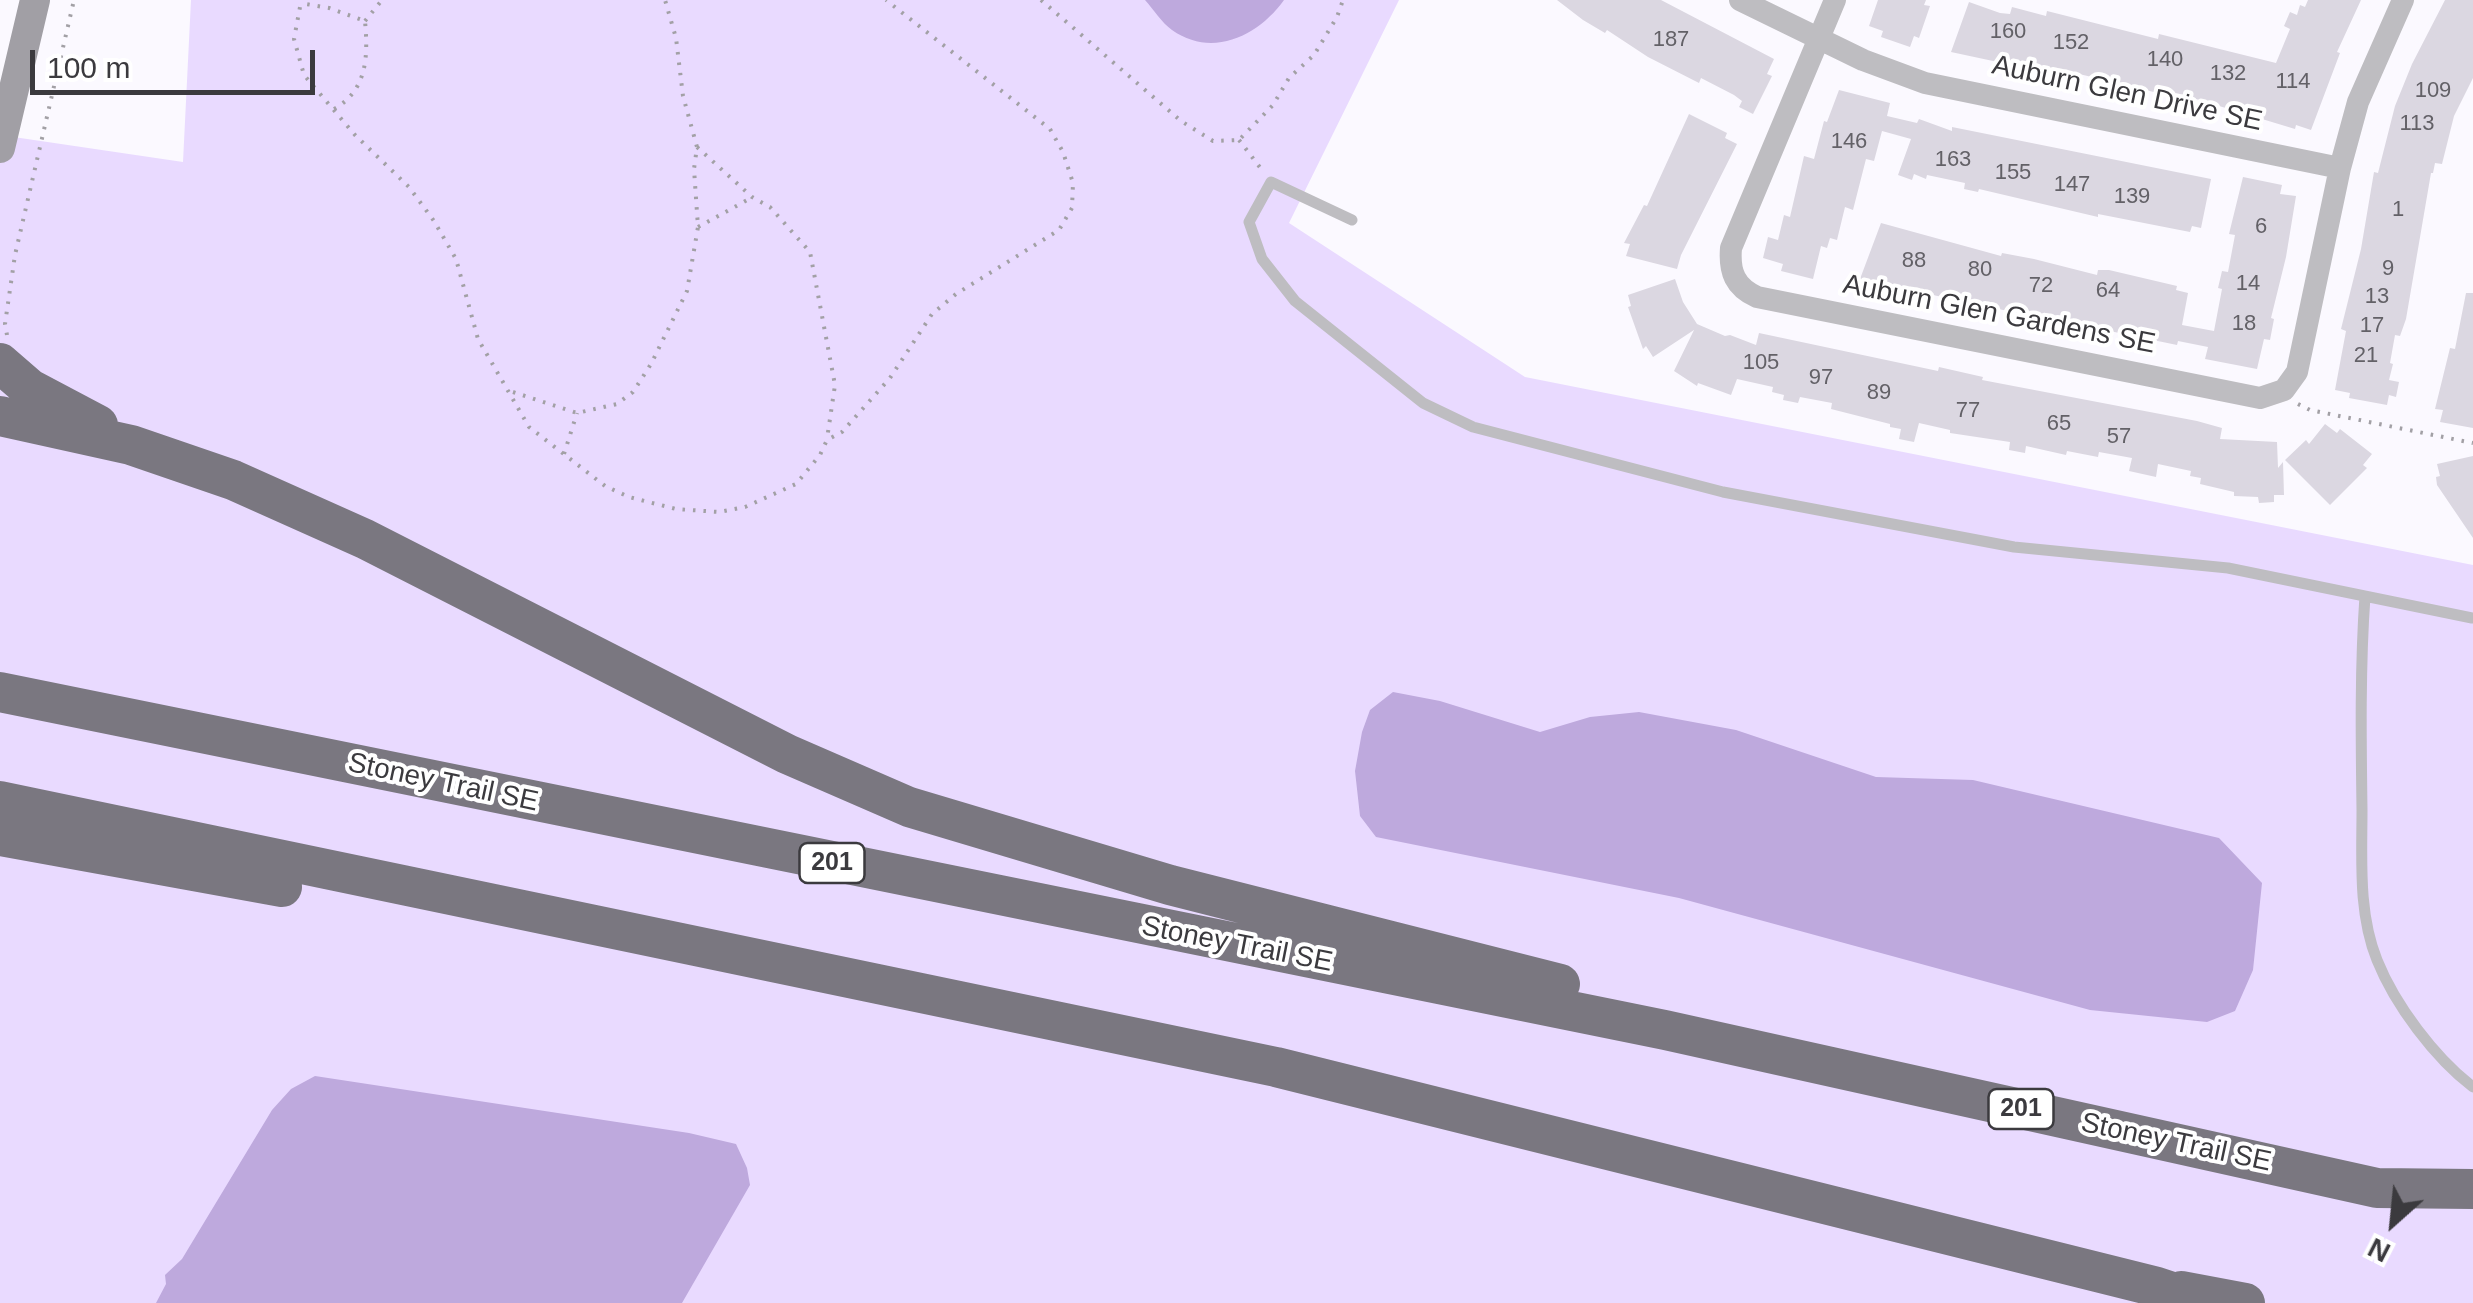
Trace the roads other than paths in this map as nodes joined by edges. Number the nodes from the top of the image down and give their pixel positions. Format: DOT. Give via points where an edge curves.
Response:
graph roads {
  1 [pos="35,0"];
  2 [pos="1740,0"];
  3 [pos="1835,0"];
  4 [pos="2403,0"];
  5 [pos="1818,40"];
  6 [pos="0,148"];
  7 [pos="2340,168"];
  8 [pos="1352,220"];
  9 [pos="4,351"];
  10 [pos="0,416"];
  11 [pos="131,446"];
  12 [pos="2365,596"];
  13 [pos="2472,618"];
  14 [pos="0,692"];
  15 [pos="0,800"];
  16 [pos="0,836"];
  17 [pos="379,880"];
  18 [pos="1664,1030"];
  19 [pos="2473,1086"];
  20 [pos="2377,1188"];
  21 [pos="2473,1188"];
  22 [pos="2473,1211"];
  23 [pos="2157,1287"];
  24 [pos="2205,1303"];
  25 [pos="2246,1303"];
  1 -- 6 [label="main road"];
  2 -- 5 [label="street, Auburn Glen Drive SE"];
  3 -- 5 [label="street, Auburn Glen Gardens SE"];
  4 -- 7 [label="street" via="2358,102"];
  5 -- 7 [label="street, Auburn Glen Drive SE" via="1925,82"];
  5 -- 7 [label="street, Auburn Glen Gardens SE" via="1731,248 1732,274 1747,293 2252,397 2278,394 2297,372"];
  8 -- 12 [label="lane" via="1271,182 1248,222 1262,259 1295,300 1423,403 1473,427 1723,492 2014,547 2228,568"];
  9 -- 11 [label="highway" via="30,389"];
  10 -- 11 [label="highway"];
  11 -- 18 [label="highway" via="233,480 366,539 787,754 909,807 1170,885 1566,985"];
  12 -- 13 [label="lane"];
  12 -- 19 [label="lane" via="2363,900 2377,960 2413,1024"];
  14 -- 18 [label="highway, Stoney Trail SE / 201"];
  15 -- 17 [label="highway"];
  16 -- 17 [label="highway" via="289,888"];
  17 -- 23 [label="highway" via="1276,1067"];
  18 -- 20 [label="highway, Stoney Trail SE / 201"];
  20 -- 21 [label="highway, Stoney Trail SE / 201"];
  20 -- 22 [label="highway"];
  23 -- 24 [label="highway"];
  23 -- 25 [label="highway"];
}
